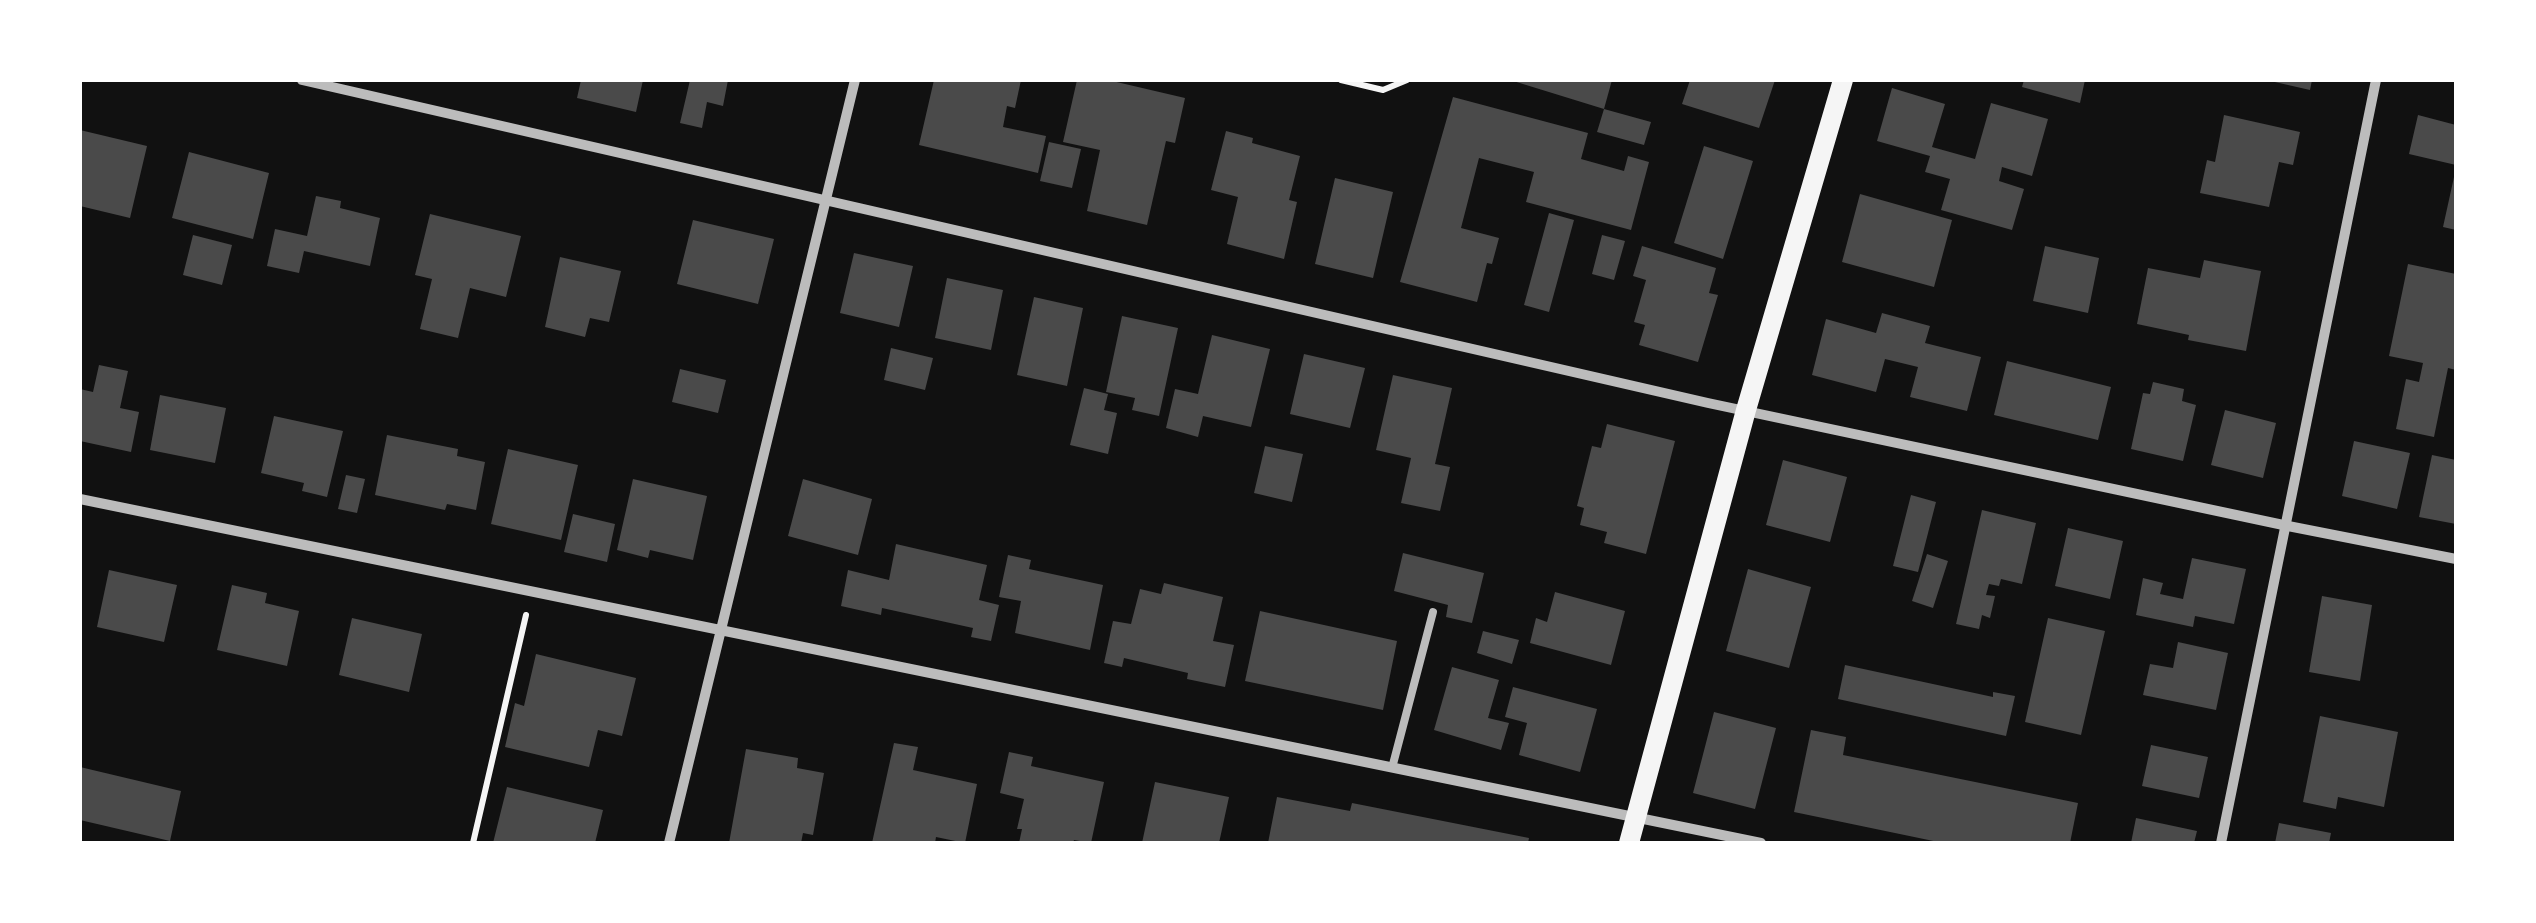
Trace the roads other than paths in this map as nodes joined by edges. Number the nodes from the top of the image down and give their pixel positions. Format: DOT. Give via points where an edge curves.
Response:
graph roads {
  1 [pos="302,80"];
  2 [pos="855,80"];
  3 [pos="1843,80"];
  4 [pos="2376,80"];
  5 [pos="826,199"];
  6 [pos="1746,410"];
  7 [pos="80,499"];
  8 [pos="2288,526"];
  9 [pos="2456,558"];
  10 [pos="1433,612"];
  11 [pos="719,630"];
  12 [pos="1392,768"];
  13 [pos="1635,818"];
  14 [pos="669,843"];
  15 [pos="1629,843"];
  16 [pos="1762,843"];
  17 [pos="2221,843"];
  1 -- 5 [label="street"];
  2 -- 5 [label="street"];
  3 -- 6 [label="main road"];
  4 -- 8 [label="street"];
  5 -- 6 [label="street"];
  5 -- 11 [label="street"];
  6 -- 8 [label="street"];
  6 -- 13 [label="main road"];
  7 -- 11 [label="street"];
  8 -- 9 [label="street"];
  8 -- 17 [label="street"];
  10 -- 12 [label="lane"];
  11 -- 12 [label="street"];
  11 -- 14 [label="street"];
  12 -- 13 [label="street"];
  13 -- 15 [label="main road"];
  13 -- 16 [label="street"];
}
